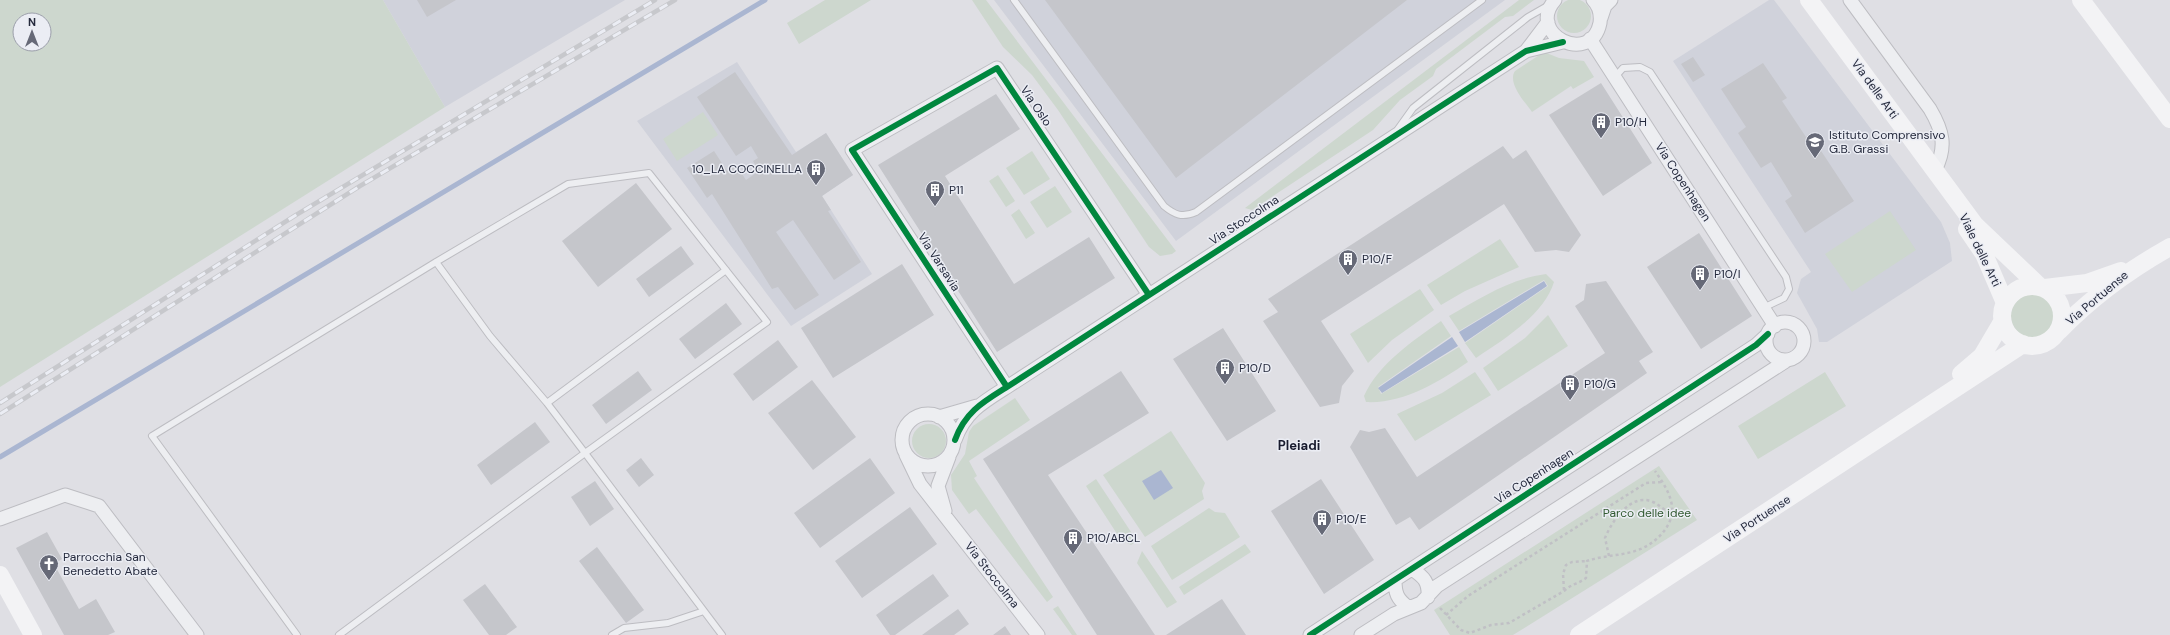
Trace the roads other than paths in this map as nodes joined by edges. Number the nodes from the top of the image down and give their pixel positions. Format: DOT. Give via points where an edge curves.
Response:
graph roads {
  1 [pos="1014,0"];
  2 [pos="1482,0"];
  3 [pos="1593,0"];
  4 [pos="1611,0"];
  5 [pos="1809,0"];
  6 [pos="1850,0"];
  7 [pos="2081,0"];
  8 [pos="1554,2"];
  9 [pos="1601,18"];
  10 [pos="1548,22"];
  11 [pos="1590,39"];
  12 [pos="1563,42"];
  13 [pos="1526,51"];
  14 [pos="1615,77"];
  15 [pos="2170,120"];
  16 [pos="1393,137"];
  17 [pos="852,150"];
  18 [pos="1935,170"];
  19 [pos="1955,198"];
  20 [pos="2170,247"];
  21 [pos="436,262"];
  22 [pos="2137,266"];
  23 [pos="726,270"];
  24 [pos="2042,287"];
  25 [pos="1149,295"];
  26 [pos="2004,303"];
  27 [pos="1763,308"];
  28 [pos="2002,322"];
  29 [pos="1771,330"];
  30 [pos="2059,332"];
  31 [pos="2023,344"];
  32 [pos="1786,361"];
  33 [pos="1007,387"];
  34 [pos="547,402"];
  35 [pos="1934,402"];
  36 [pos="980,404"];
  37 [pos="939,417"];
  38 [pos="954,440"];
  39 [pos="585,453"];
  40 [pos="906,454"];
  41 [pos="949,457"];
  42 [pos="946,515"];
  43 [pos="0,519"];
  44 [pos="1412,568"];
  45 [pos="0,575"];
  46 [pos="1395,580"];
  47 [pos="1428,597"];
  48 [pos="1408,607"];
  49 [pos="704,611"];
  50 [pos="33,635"];
  51 [pos="197,635"];
  52 [pos="297,635"];
  53 [pos="339,635"];
  54 [pos="612,635"];
  55 [pos="722,635"];
  56 [pos="1038,635"];
  57 [pos="1310,635"];
  58 [pos="1361,635"];
  59 [pos="1579,635"];
  1 -- 2 [label="lane" via="1164,206 1176,216 1187,216 1196,212"];
  3 -- 9 [label="street"];
  4 -- 9 [label="street" via="1605,6"];
  5 -- 18 [label="street, Via delle Arti"];
  6 -- 18 [label="street" via="1937,121 1943,148"];
  7 -- 15 [label="street"];
  8 -- 10 [label="street" via="1548,12"];
  8 -- 16 [label="lane" via="1528,17 1413,108"];
  9 -- 11 [label="street" via="1599,27"];
  10 -- 12 [label="street" via="1552,32"];
  10 -- 13 [label="street, Via Stoccolma"];
  11 -- 12 [label="street, Via Stoccolma" via="1582,43"];
  11 -- 14 [label="street, Via Copenhagen"];
  12 -- 13 [label="street, Via Stoccolma"];
  13 -- 16 [label="street, Via Stoccolma"];
  14 -- 27 [label="street, Via Copenhagen"];
  14 -- 27 [label="lane" via="1623,68 1640,67 1650,72 1786,277 1789,289 1784,298"];
  16 -- 25 [label="street, Via Stoccolma"];
  17 -- 25 [label="street, Via Oslo" via="997,68"];
  17 -- 33 [label="street, Via Varsavia"];
  18 -- 19 [label="street, Via delle Arti"];
  19 -- 24 [label="street, Viale delle Arti" via="1980,230"];
  19 -- 26 [label="street, Viale delle Arti" via="1970,235 1984,254"];
  20 -- 22 [label="street, Via Portuense"];
  21 -- 23 [label="lane" via="568,184 649,173"];
  21 -- 34 [label="lane" via="490,336"];
  21 -- 52 [label="lane" via="152,436"];
  22 -- 24 [label="street, Via Portuense" via="2087,283"];
  22 -- 30 [label="street, Via Portuense" via="2081,309"];
  23 -- 34 [label="lane"];
  23 -- 39 [label="lane" via="766,322"];
  24 -- 26 [label="street" via="2028,285 2018,289 2010,294"];
  24 -- 30 [label="street" via="2055,295 2062,306 2062,324"];
  25 -- 33 [label="street, Via Stoccolma"];
  26 -- 28 [label="street"];
  27 -- 29 [label="street, Via Copenhagen"];
  28 -- 31 [label="street" via="2011,338"];
  28 -- 35 [label="street, Via Portuense" via="1982,356"];
  29 -- 32 [label="street" via="1768,350 1772,355"];
  29 -- 32 [label="street" via="1784,322 1802,332 1804,339 1801,352"];
  29 -- 44 [label="street, Via Copenhagen" via="1756,345"];
  30 -- 31 [label="street" via="2046,343 2037,346"];
  31 -- 35 [label="street, Via Portuense"];
  32 -- 47 [label="street" via="1437,586"];
  33 -- 36 [label="street, Via Stoccolma"];
  34 -- 39 [label="lane"];
  35 -- 59 [label="street, Via Portuense"];
  36 -- 37 [label="street, Via Stoccolma"];
  36 -- 38 [label="street, Via Stoccolma" via="961,424"];
  37 -- 38 [label="street" via="950,426"];
  37 -- 40 [label="street" via="923,415 908,423 902,438"];
  38 -- 41 [label="street"];
  39 -- 49 [label="lane"];
  39 -- 53 [label="lane"];
  40 -- 41 [label="street" via="918,465 927,467 943,463"];
  40 -- 42 [label="street, Via Stoccolma" via="920,484"];
  41 -- 42 [label="street, Via Stoccolma" via="938,486"];
  42 -- 56 [label="street, Via Stoccolma"];
  43 -- 51 [label="street" via="65,495 99,506"];
  44 -- 46 [label="street, Via Copenhagen"];
  44 -- 47 [label="street" via="1424,577 1429,585"];
  45 -- 50 [label="street"];
  46 -- 48 [label="street" via="1395,592 1400,601"];
  46 -- 57 [label="street, Via Copenhagen"];
  47 -- 48 [label="street" via="1422,603"];
  48 -- 58 [label="street"];
  49 -- 54 [label="lane" via="668,623 624,628"];
  49 -- 55 [label="lane"];
}
